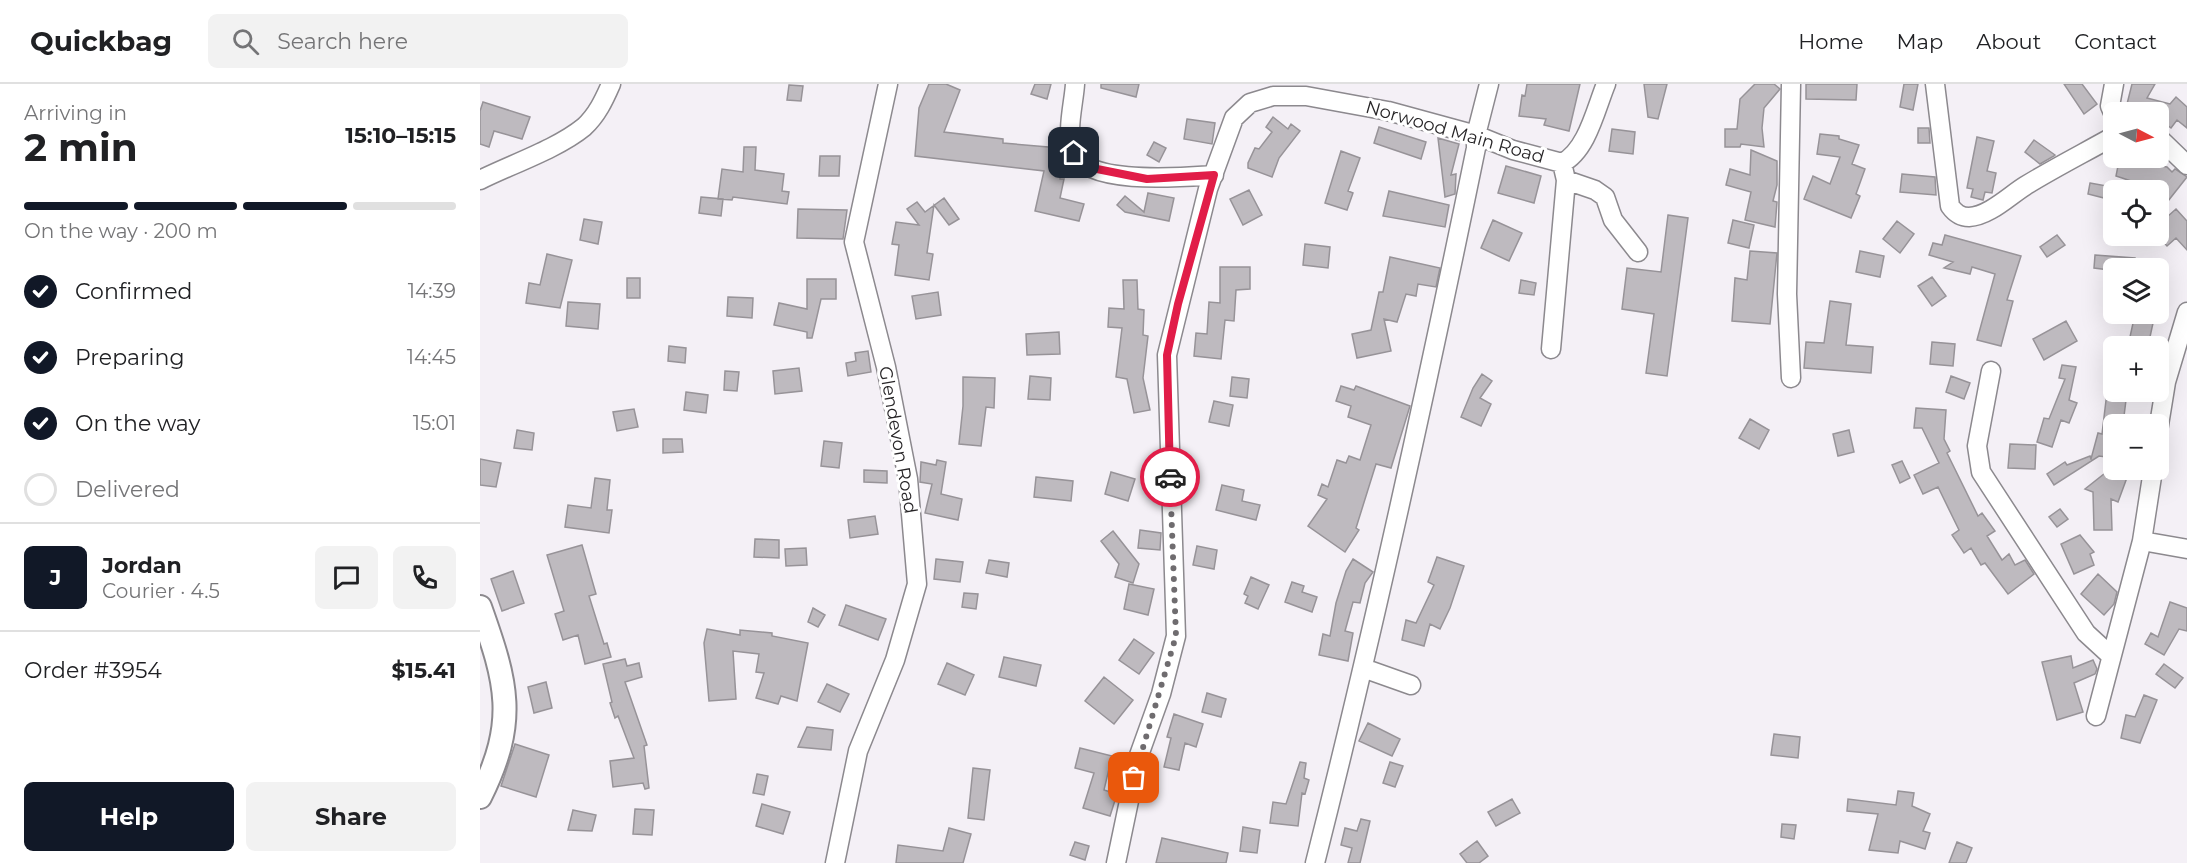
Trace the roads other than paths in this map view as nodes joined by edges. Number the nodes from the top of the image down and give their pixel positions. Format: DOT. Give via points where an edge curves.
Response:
graph roads {
  1 [pos="611,84"];
  2 [pos="888,84"];
  3 [pos="1076,84"];
  4 [pos="1489,84"];
  5 [pos="1606,84"];
  6 [pos="1791,84"];
  7 [pos="1935,84"];
  8 [pos="2114,84"];
  9 [pos="1347,93"];
  10 [pos="2111,102"];
  11 [pos="1476,135"];
  12 [pos="2103,141"];
  13 [pos="2169,148"];
  14 [pos="2187,165"];
  15 [pos="1564,171"];
  16 [pos="1214,175"];
  17 [pos="480,180"];
  18 [pos="1638,252"];
  19 [pos="2187,312"];
  20 [pos="1551,349"];
  21 [pos="1991,371"];
  22 [pos="1791,378"];
  23 [pos="2161,414"];
  24 [pos="2151,480"];
  25 [pos="2142,540"];
  26 [pos="2187,549"];
  27 [pos="480,607"];
  28 [pos="2111,656"];
  29 [pos="1363,668"];
  30 [pos="1411,685"];
  31 [pos="2096,716"];
  32 [pos="480,797"];
  33 [pos="835,863"];
  34 [pos="1116,863"];
  35 [pos="1315,863"];
  1 -- 17 [label="street" via="601,107 584,127"];
  2 -- 33 [label="street, Glendevon Road" via="854,242 886,367 908,478 917,584 895,660 858,751"];
  3 -- 16 [label="street" via="1071,133 1074,153 1087,167 1147,179"];
  4 -- 11 [label="street"];
  5 -- 15 [label="street, Norwood Main Road" via="1579,147"];
  6 -- 22 [label="street" via="1787,294"];
  7 -- 12 [label="street" via="1950,206 1962,216 1975,216 1992,208"];
  8 -- 10 [label="street"];
  9 -- 11 [label="street, Norwood Main Road"];
  9 -- 16 [label="street, Norwood Main Road" via="1273,96 1250,103 1234,118"];
  11 -- 15 [label="street, Norwood Main Road"];
  11 -- 29 [label="street" via="1439,328"];
  13 -- 14 [label="street"];
  15 -- 18 [label="street" via="1605,197 1613,220"];
  15 -- 20 [label="street"];
  16 -- 34 [label="street, Norwood Main Road" via="1167,355 1176,636 1138,758"];
  19 -- 23 [label="street"];
  21 -- 28 [label="street" via="1977,446 1981,472 2086,633"];
  24 -- 25 [label="street"];
  25 -- 26 [label="street"];
  25 -- 28 [label="street"];
  27 -- 32 [label="street" via="505,687 506,717 500,750"];
  28 -- 31 [label="street"];
  29 -- 30 [label="street"];
  29 -- 35 [label="street"];
}
